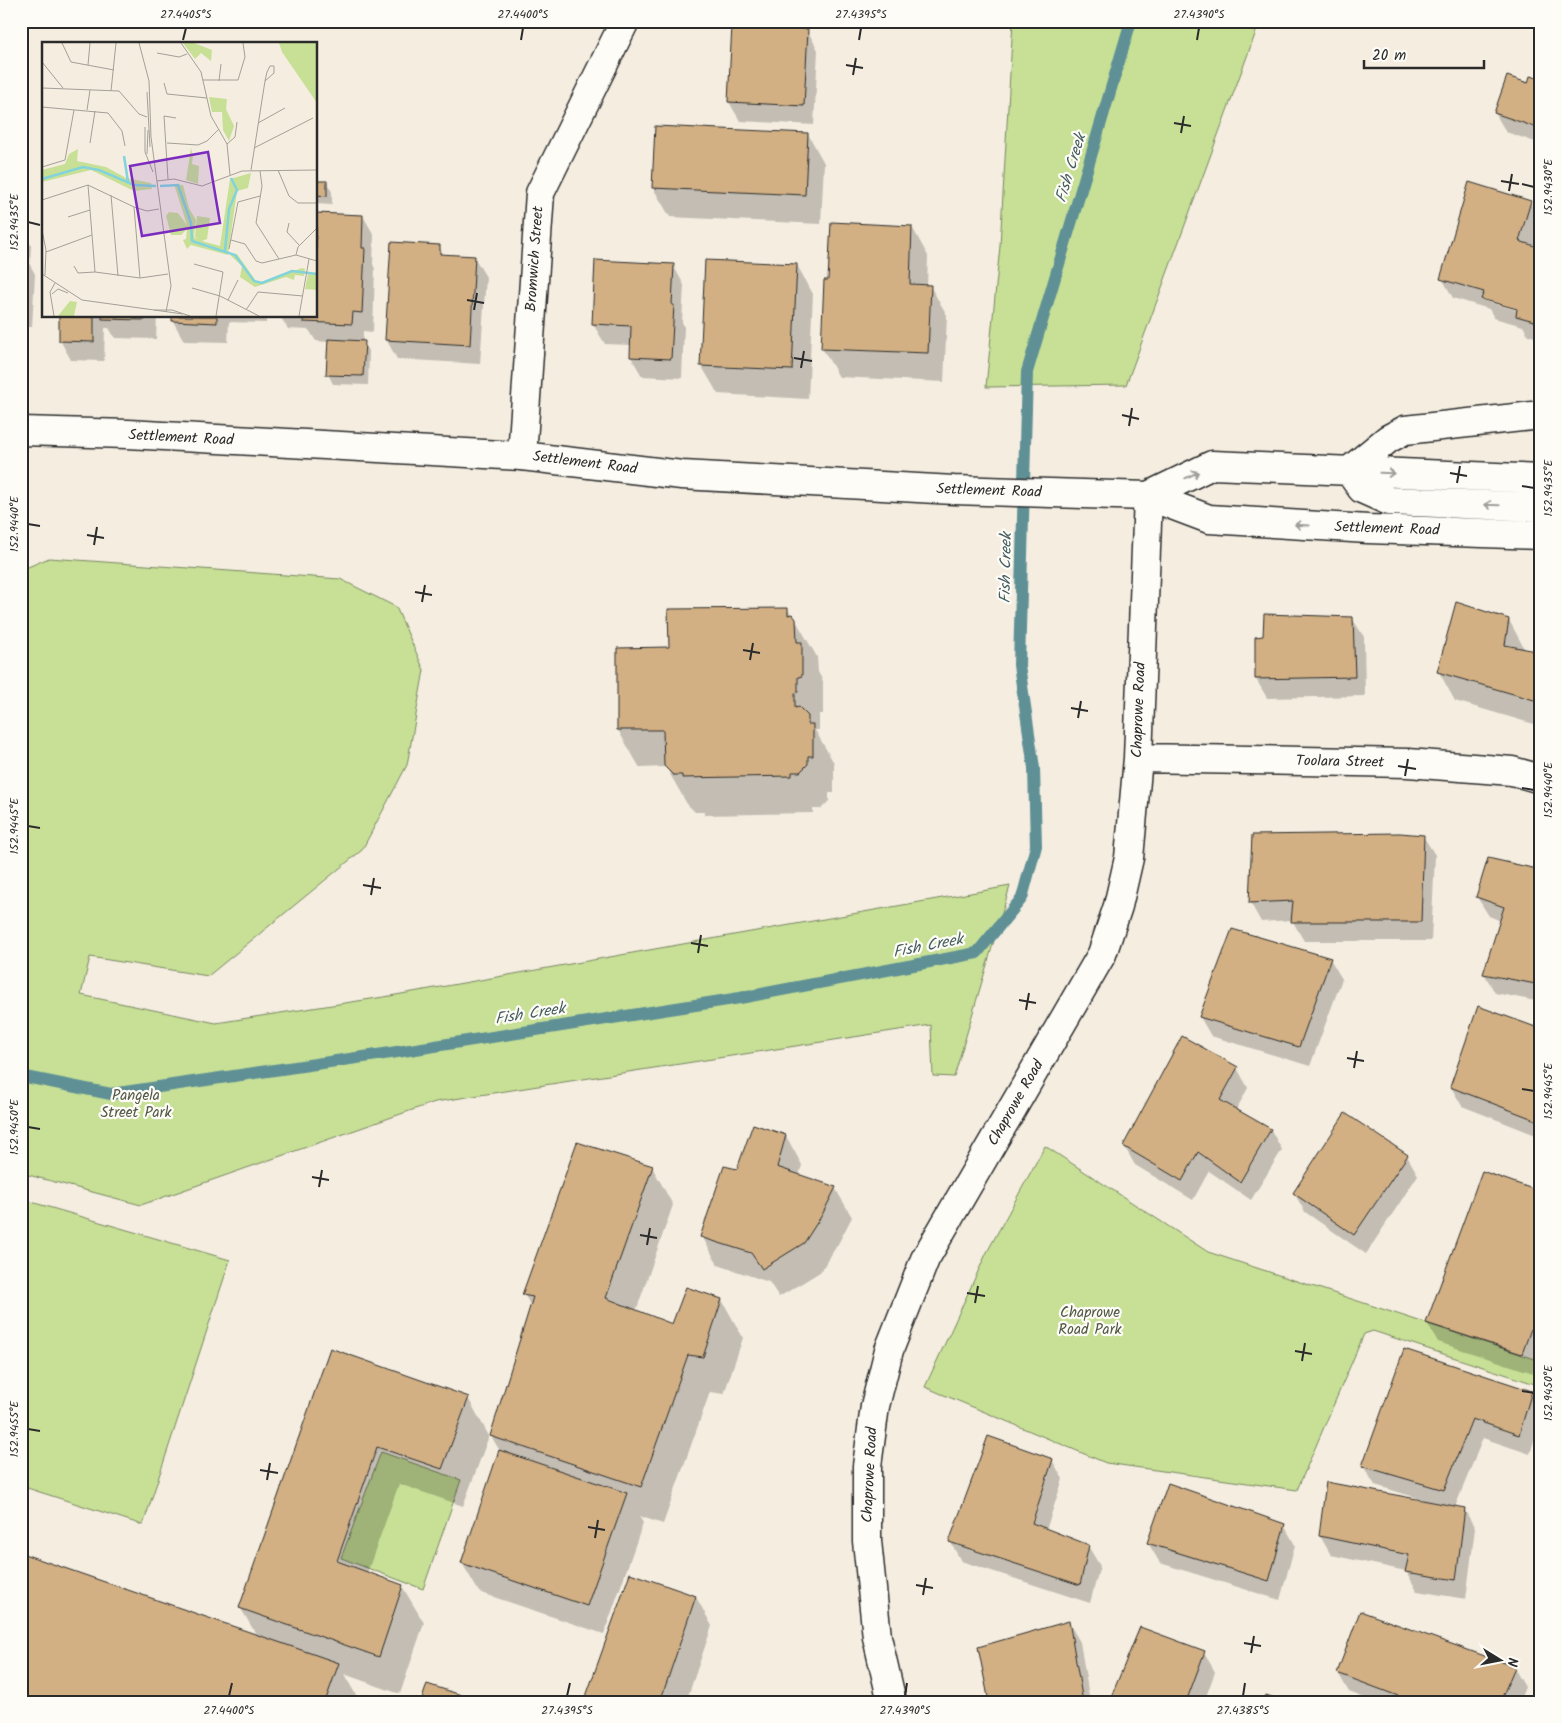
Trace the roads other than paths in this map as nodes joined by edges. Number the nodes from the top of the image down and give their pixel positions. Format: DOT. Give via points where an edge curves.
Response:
graph roads {
  1 [pos="625,21"];
  2 [pos="1541,415"];
  3 [pos="21,431"];
  4 [pos="522,456"];
  5 [pos="1349,471"];
  6 [pos="1541,478"];
  7 [pos="1148,496"];
  8 [pos="1541,507"];
  9 [pos="1541,535"];
  10 [pos="1138,758"];
  11 [pos="1541,779"];
  12 [pos="892,1702"];
  1 -- 4 [label="street, Bromwich Street" via="540,193"];
  2 -- 5 [label="street" via="1406,430 1388,439"];
  3 -- 4 [label="street, Settlement Road"];
  4 -- 7 [label="street, Settlement Road" via="682,475 954,490"];
  5 -- 6 [label="street, Settlement Road, one-way"];
  7 -- 5 [label="street, Settlement Road, one-way" via="1212,465"];
  8 -- 5 [label="street, one-way" via="1389,501 1362,489"];
  9 -- 7 [label="street, Settlement Road, one-way" via="1209,520"];
  7 -- 10 [label="street, Chaprowe Road"];
  10 -- 11 [label="street, Toolara Street" via="1408,763 1512,771"];
  10 -- 12 [label="street, Chaprowe Road" via="1129,858 1102,954 925,1260 887,1359 874,1406 867,1466 867,1541 877,1637"];
}
